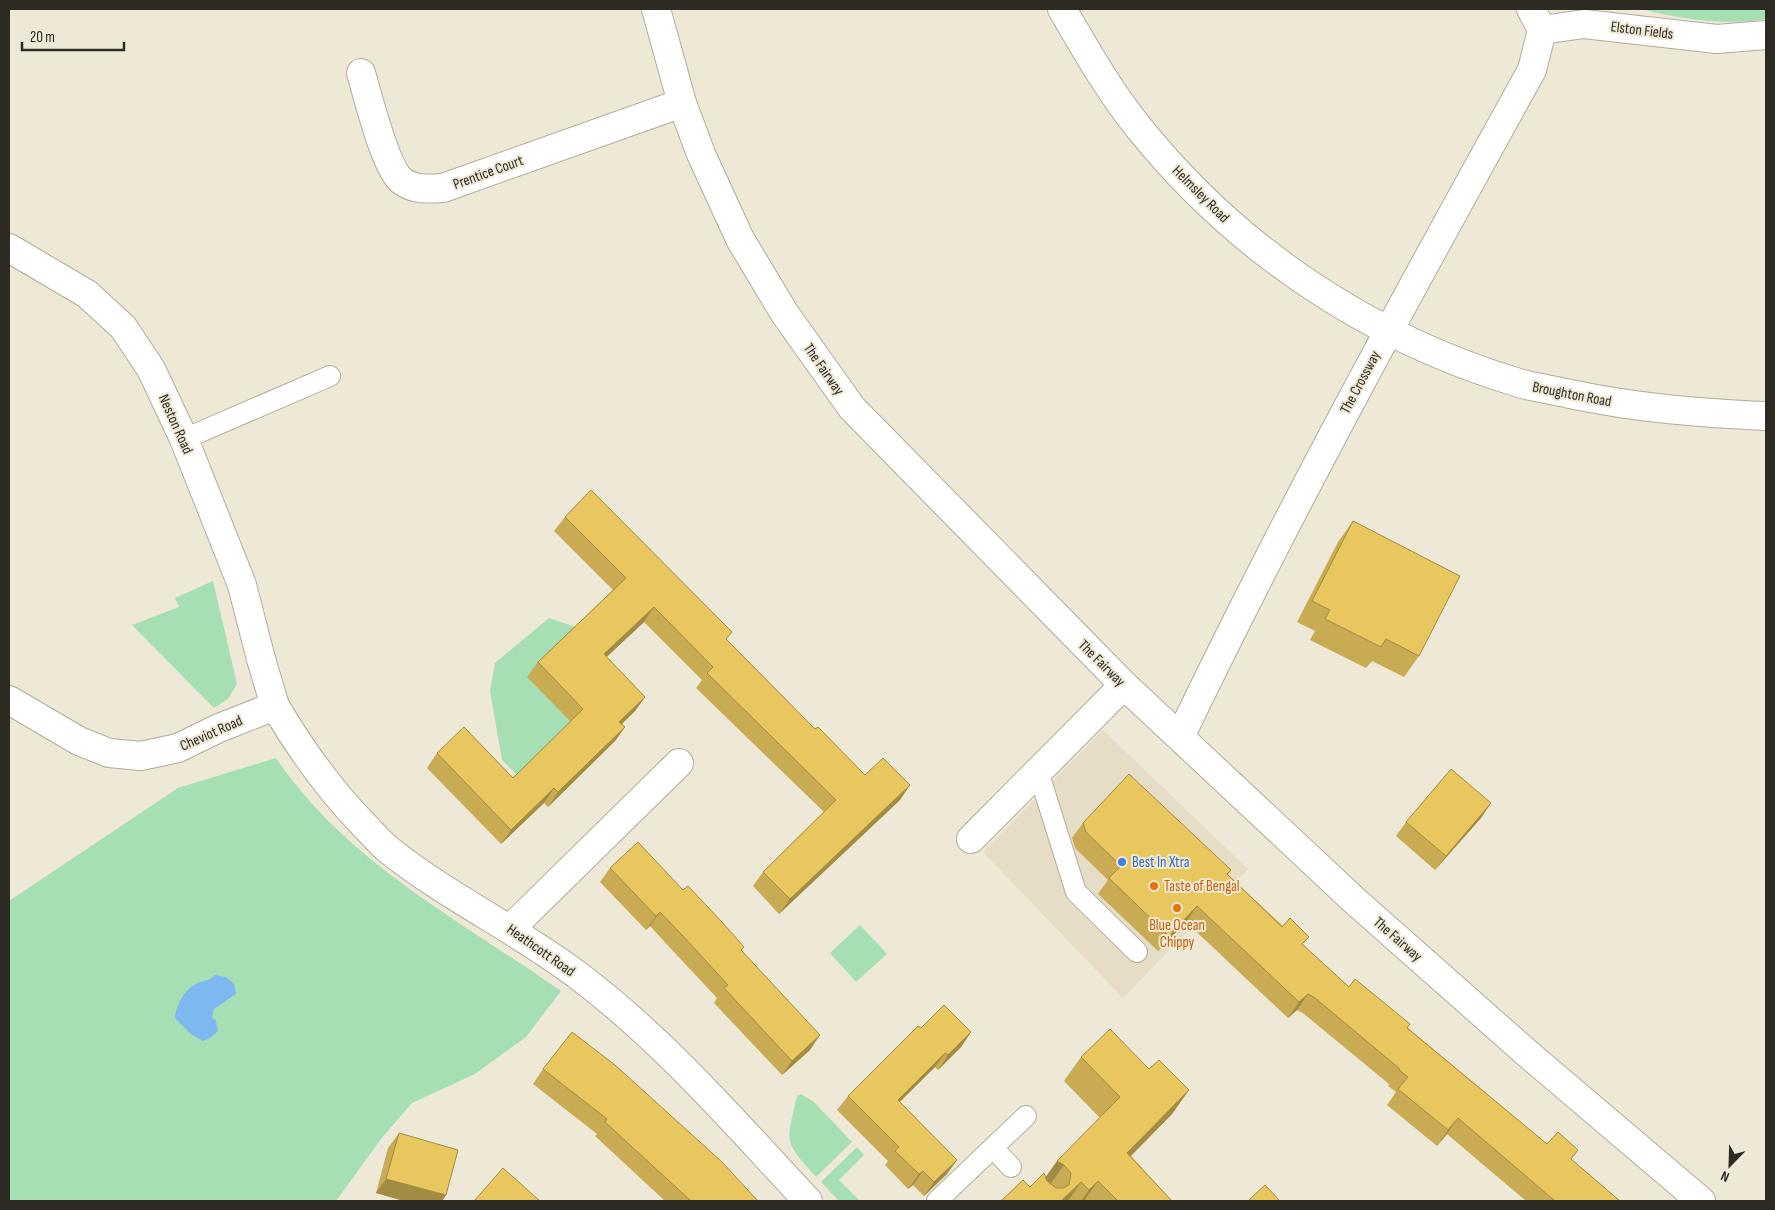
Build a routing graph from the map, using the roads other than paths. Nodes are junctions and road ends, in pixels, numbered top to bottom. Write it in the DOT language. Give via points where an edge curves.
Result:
graph roads {
  1 [pos="656,9"];
  2 [pos="1062,9"];
  3 [pos="1537,19"];
  4 [pos="1766,35"];
  5 [pos="361,74"];
  6 [pos="682,104"];
  7 [pos="9,248"];
  8 [pos="1387,332"];
  9 [pos="330,376"];
  10 [pos="1766,416"];
  11 [pos="184,438"];
  12 [pos="1124,685"];
  13 [pos="9,700"];
  14 [pos="275,706"];
  15 [pos="1180,737"];
  16 [pos="679,763"];
  17 [pos="1038,771"];
  18 [pos="971,839"];
  19 [pos="511,928"];
  20 [pos="1137,952"];
  21 [pos="1026,1116"];
  22 [pos="993,1148"];
  23 [pos="1011,1167"];
  24 [pos="808,1201"];
  25 [pos="937,1201"];
  26 [pos="1701,1201"];
  1 -- 6 [label="street, The Fairway"];
  2 -- 8 [label="street, Helmsley Road" via="1095,66 1139,128 1193,189 1288,271"];
  3 -- 4 [label="street, Elston Fields" via="1717,39"];
  3 -- 8 [label="street, The Crossway" via="1532,70"];
  5 -- 6 [label="street, Prentice Court" via="389,162 401,180 420,189 442,188"];
  6 -- 12 [label="street, The Fairway" via="740,239 785,314 852,408"];
  7 -- 11 [label="street, Neston Road" via="87,294 124,327 151,369"];
  8 -- 10 [label="street, Broughton Road" via="1452,361 1521,384 1608,402 1686,413"];
  8 -- 15 [label="street, The Crossway" via="1234,624"];
  9 -- 11 [label="lane"];
  11 -- 14 [label="street, Neston Road" via="242,584"];
  12 -- 15 [label="street, The Fairway"];
  12 -- 17 [label="street"];
  13 -- 14 [label="street, Cheviot Road" via="79,741 109,753 141,756 178,748"];
  14 -- 19 [label="street, Heathcott Road" via="334,794 389,850 453,896"];
  15 -- 26 [label="street, The Fairway" via="1362,907"];
  16 -- 19 [label="street"];
  17 -- 18 [label="street"];
  17 -- 20 [label="lane" via="1076,892"];
  19 -- 24 [label="street, Heathcott Road" via="576,974 642,1030 694,1078"];
  21 -- 22 [label="lane"];
  22 -- 23 [label="lane"];
  22 -- 25 [label="lane"];
}
